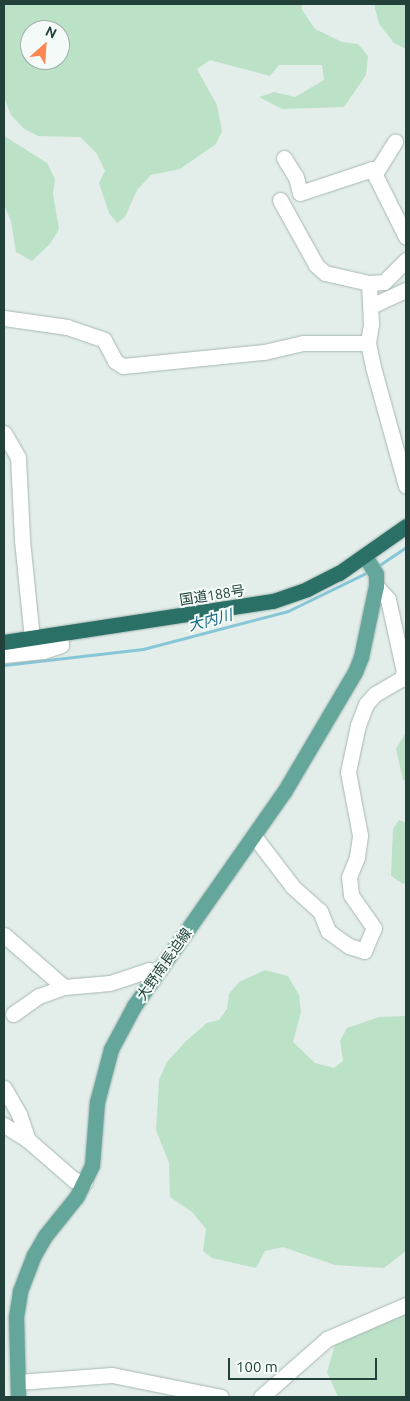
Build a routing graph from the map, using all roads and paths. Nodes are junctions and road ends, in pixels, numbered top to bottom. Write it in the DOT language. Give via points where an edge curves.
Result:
graph roads {
  1 [pos="395,142"];
  2 [pos="284,158"];
  3 [pos="376,172"];
  4 [pos="280,200"];
  5 [pos="406,238"];
  6 [pos="406,260"];
  7 [pos="369,283"];
  8 [pos="406,290"];
  9 [pos="371,306"];
  10 [pos="4,318"];
  11 [pos="368,343"];
  12 [pos="4,433"];
  13 [pos="406,486"];
  14 [pos="406,526"];
  15 [pos="371,570"];
  16 [pos="60,634"];
  17 [pos="32,638"];
  18 [pos="4,642"];
  19 [pos="4,655"];
  20 [pos="254,836"];
  21 [pos="4,935"];
  22 [pos="157,972"];
  23 [pos="64,987"];
  24 [pos="13,1014"];
  25 [pos="4,1088"];
  26 [pos="4,1125"];
  27 [pos="28,1140"];
  28 [pos="85,1182"];
  29 [pos="406,1305"];
  30 [pos="18,1392"];
  31 [pos="7,1397"];
  32 [pos="219,1397"];
  33 [pos="261,1397"];
  1 -- 3 [label="street"];
  2 -- 3 [label="street" via="296,177 300,193 372,169"];
  3 -- 5 [label="street"];
  4 -- 7 [label="street" via="316,265 338,278"];
  6 -- 7 [label="street" via="384,282"];
  7 -- 9 [label="street"];
  8 -- 9 [label="street"];
  9 -- 11 [label="street"];
  10 -- 11 [label="street" via="67,326 104,340 114,361 123,366 264,352 303,343"];
  11 -- 13 [label="street"];
  12 -- 17 [label="street" via="18,457"];
  14 -- 15 [label="highway, 国道188号"];
  15 -- 16 [label="highway, 国道188号" via="274,601"];
  15 -- 20 [label="main road, 大野南長迫線" via="361,657 355,672"];
  15 -- 20 [label="street" via="388,599 404,672 401,679 375,694 366,704 348,772 360,835 357,857 349,877 351,895 374,928 364,951 348,946 328,932 320,911 292,887"];
  16 -- 17 [label="highway, 国道188号"];
  16 -- 19 [label="street" via="60,645 43,652"];
  17 -- 18 [label="highway, 国道188号"];
  20 -- 22 [label="main road, 大野南長迫線"];
  21 -- 23 [label="street"];
  22 -- 23 [label="street" via="149,970 110,983"];
  22 -- 28 [label="main road, 大野南長迫線" via="122,1027 102,1077 92,1165"];
  23 -- 24 [label="street" via="40,996"];
  25 -- 27 [label="street" via="19,1114"];
  26 -- 27 [label="street"];
  27 -- 28 [label="street" via="74,1180"];
  28 -- 30 [label="main road, 大野南長迫線" via="45,1236 26,1271 16,1317"];
  29 -- 33 [label="street" via="327,1339"];
  30 -- 31 [label="street"];
  30 -- 32 [label="street" via="112,1375"];
}
